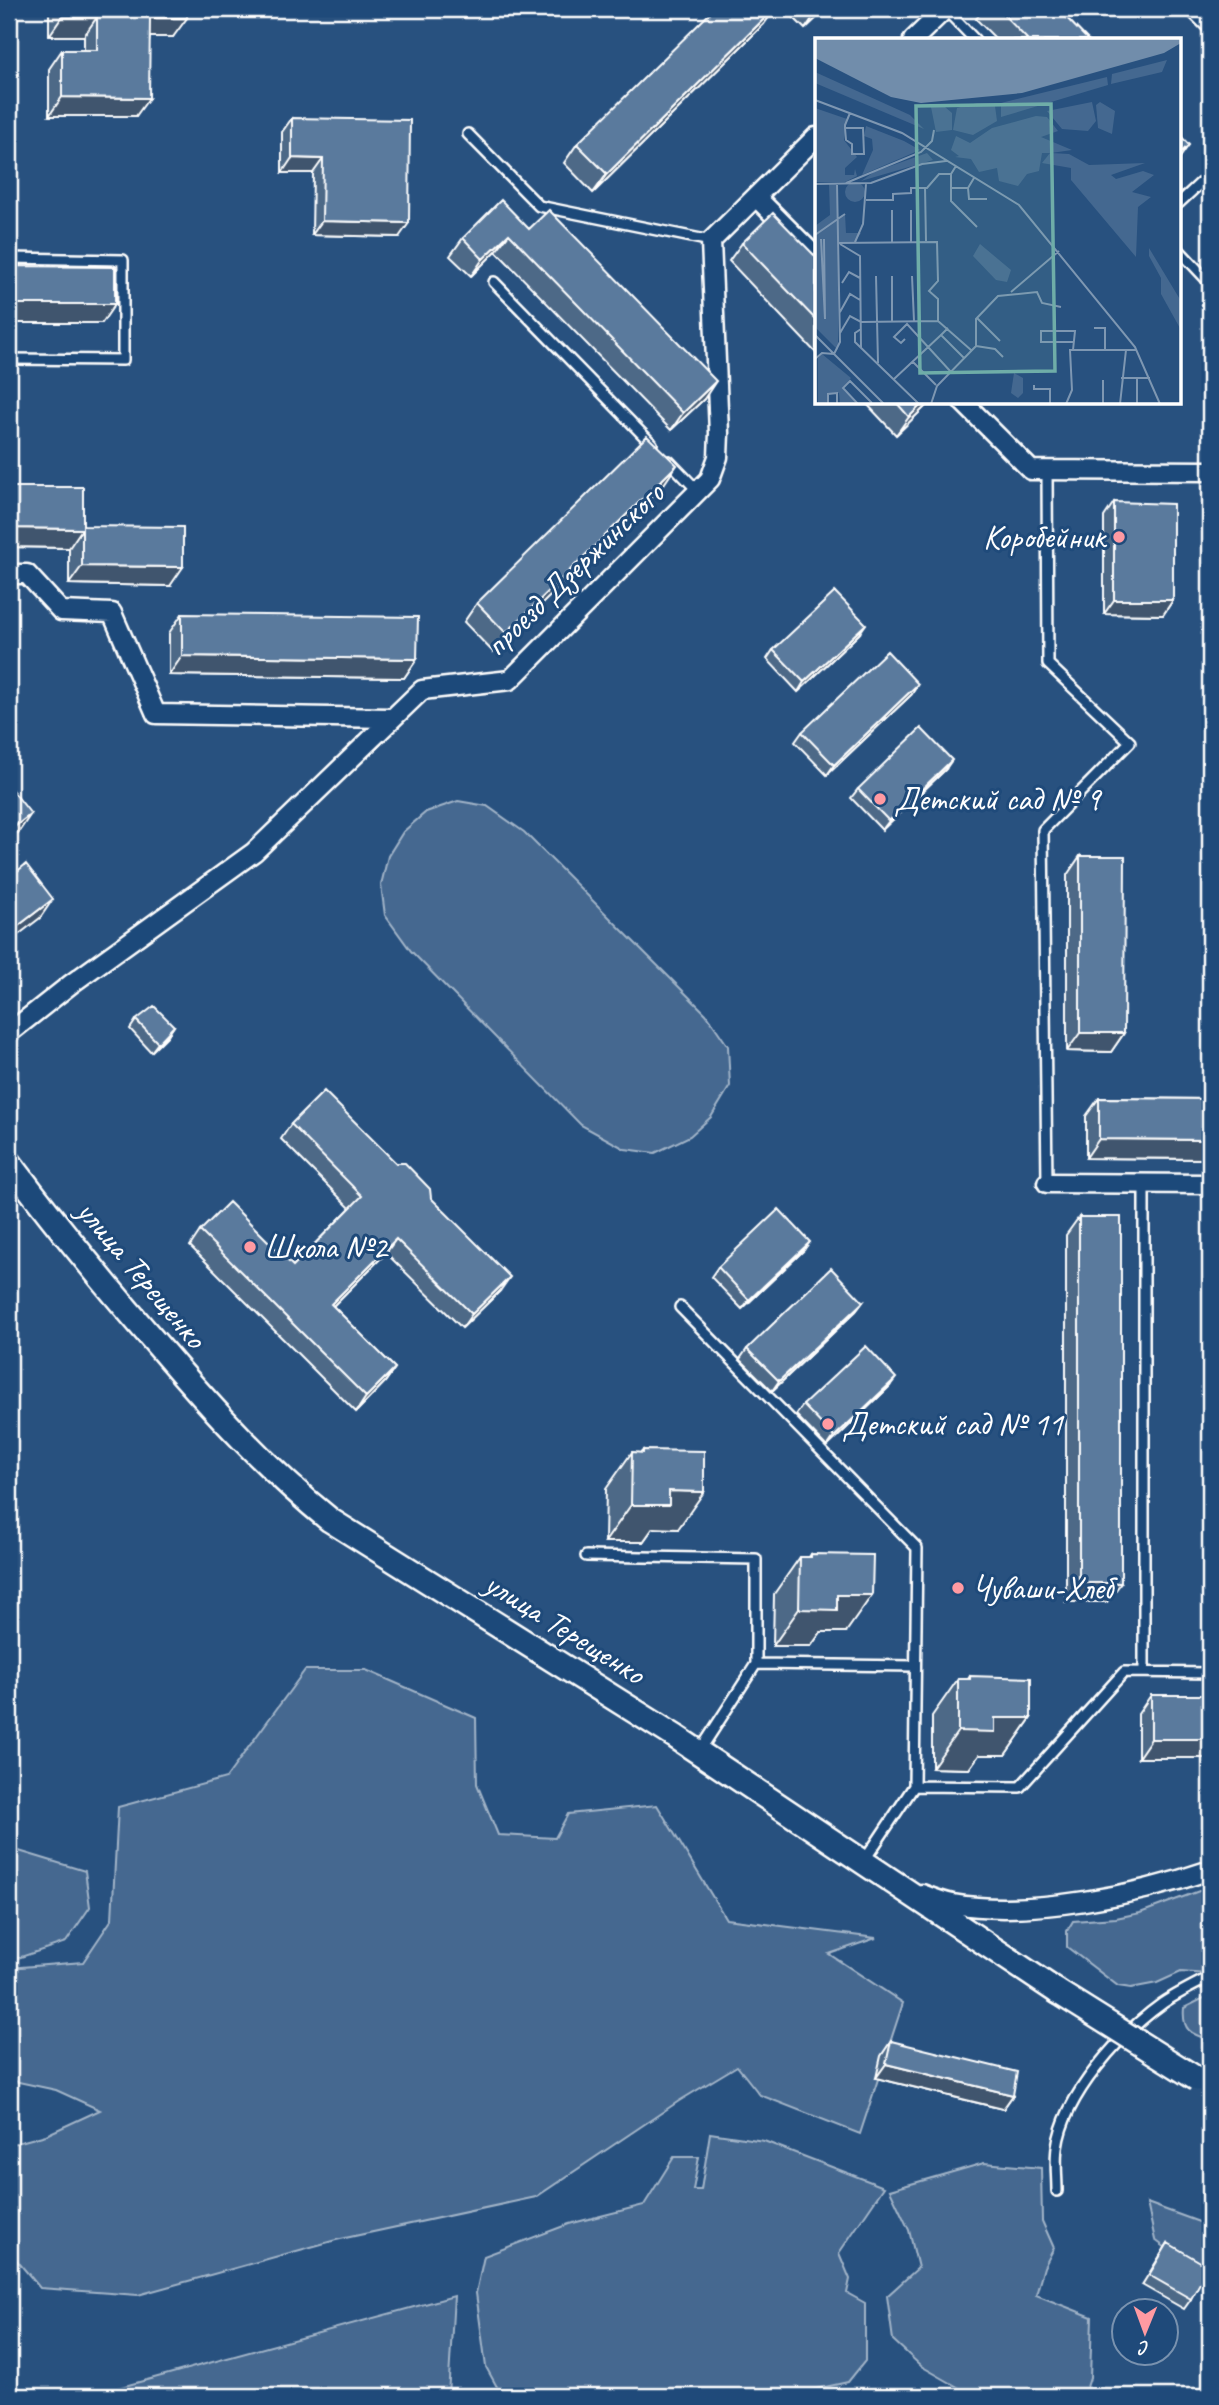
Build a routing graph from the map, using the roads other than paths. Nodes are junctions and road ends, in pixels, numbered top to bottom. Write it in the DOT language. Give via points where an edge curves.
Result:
graph roads {
  1 [pos="945,9"];
  2 [pos="1189,9"];
  3 [pos="1210,30"];
  4 [pos="915,38"];
  5 [pos="973,38"];
  6 [pos="468,134"];
  7 [pos="815,138"];
  8 [pos="1210,174"];
  9 [pos="756,197"];
  10 [pos="1180,202"];
  11 [pos="712,241"];
  12 [pos="1180,251"];
  13 [pos="815,255"];
  14 [pos="9,258"];
  15 [pos="494,282"];
  16 [pos="1210,283"];
  17 [pos="9,359"];
  18 [pos="965,404"];
  19 [pos="1047,470"];
  20 [pos="1210,471"];
  21 [pos="698,491"];
  22 [pos="9,575"];
  23 [pos="390,719"];
  24 [pos="9,1033"];
  25 [pos="9,1162"];
  26 [pos="1047,1183"];
  27 [pos="1144,1184"];
  28 [pos="1210,1184"];
  29 [pos="680,1307"];
  30 [pos="586,1556"];
  31 [pos="756,1664"];
  32 [pos="915,1666"];
  33 [pos="1144,1672"];
  34 [pos="1210,1672"];
  35 [pos="699,1752"];
  36 [pos="914,1786"];
  37 [pos="863,1863"];
  38 [pos="1210,1871"];
  39 [pos="903,1888"];
  40 [pos="1210,1977"];
  41 [pos="1204,2083"];
  42 [pos="1057,2191"];
  1 -- 4 [label="street"];
  1 -- 5 [label="lane"];
  2 -- 3 [label="lane"];
  6 -- 11 [label="lane" via="539,206"];
  7 -- 9 [label="street"];
  8 -- 10 [label="lane"];
  9 -- 11 [label="street"];
  9 -- 13 [label="street"];
  11 -- 21 [label="street, проезд Дзержинского" via="719,445 710,479"];
  12 -- 16 [label="lane"];
  14 -- 17 [label="lane" via="124,260 123,360"];
  15 -- 21 [label="lane"];
  18 -- 19 [label="street" via="1031,470"];
  19 -- 20 [label="street"];
  19 -- 26 [label="lane" via="1048,664 1130,742 1043,830"];
  21 -- 23 [label="street, проезд Дзержинского" via="510,680 422,690"];
  22 -- 23 [label="street" via="27,575 61,611 112,613 156,714"];
  23 -- 24 [label="street, проезд Дзержинского" via="254,852"];
  25 -- 35 [label="street, улица Терещенко" via="200,1394 304,1499 352,1535"];
  26 -- 27 [label="street"];
  27 -- 28 [label="street"];
  27 -- 33 [label="lane"];
  29 -- 32 [label="lane" via="917,1548"];
  30 -- 31 [label="lane" via="756,1559"];
  31 -- 32 [label="lane"];
  31 -- 35 [label="lane"];
  32 -- 36 [label="lane"];
  33 -- 34 [label="lane"];
  33 -- 36 [label="lane" via="1124,1672 1020,1787"];
  35 -- 37 [label="street, улица Терещенко"];
  36 -- 37 [label="lane"];
  37 -- 39 [label="street, улица Терещенко"];
  38 -- 39 [label="street, улица Терещенко" via="1103,1898 1006,1907 950,1904"];
  39 -- 41 [label="street, bridge"];
  40 -- 42 [label="lane" via="1145,2018 1080,2090 1057,2147"];
}
